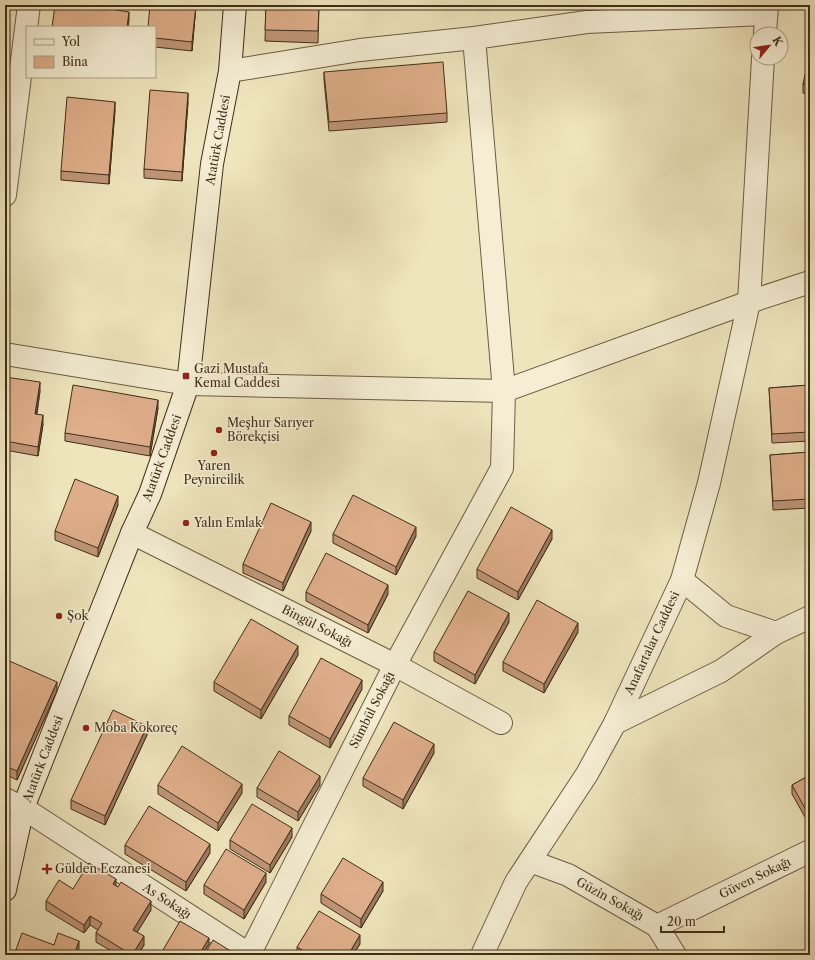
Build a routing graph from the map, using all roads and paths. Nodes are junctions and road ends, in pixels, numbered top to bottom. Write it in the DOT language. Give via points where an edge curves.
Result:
graph roads {
  1 [pos="29,5"];
  2 [pos="235,5"];
  3 [pos="586,13"];
  4 [pos="766,18"];
  5 [pos="26,26"];
  6 [pos="26,29"];
  7 [pos="474,38"];
  8 [pos="763,66"];
  9 [pos="230,71"];
  10 [pos="5,195"];
  11 [pos="810,282"];
  12 [pos="749,302"];
  13 [pos="5,354"];
  14 [pos="188,384"];
  15 [pos="504,391"];
  16 [pos="132,533"];
  17 [pos="682,580"];
  18 [pos="810,618"];
  19 [pos="776,633"];
  20 [pos="395,665"];
  21 [pos="501,723"];
  22 [pos="615,723"];
  23 [pos="14,804"];
  24 [pos="810,851"];
  25 [pos="530,861"];
  26 [pos="5,890"];
  27 [pos="657,926"];
  28 [pos="249,955"];
  29 [pos="482,955"];
  30 [pos="675,955"];
  1 -- 5 [label="street"];
  2 -- 9 [label="street, Atatürk Caddesi"];
  3 -- 4 [label="street"];
  3 -- 7 [label="street"];
  6 -- 10 [label="street"];
  7 -- 9 [label="street" via="360,50"];
  7 -- 15 [label="street"];
  8 -- 12 [label="street, Anafartalar Caddesi"];
  9 -- 14 [label="street, Atatürk Caddesi" via="212,164"];
  11 -- 12 [label="street"];
  12 -- 15 [label="street"];
  12 -- 17 [label="street, Anafartalar Caddesi" via="709,483"];
  13 -- 14 [label="street"];
  14 -- 15 [label="street"];
  14 -- 16 [label="street, Atatürk Caddesi" via="150,494"];
  15 -- 20 [label="street, Sümbül Sokağı" via="502,468"];
  16 -- 20 [label="street, Bingül Sokağı"];
  16 -- 23 [label="street, Atatürk Caddesi"];
  17 -- 19 [label="street" via="726,616"];
  17 -- 22 [label="street, Anafartalar Caddesi"];
  18 -- 19 [label="street"];
  19 -- 22 [label="street" via="721,671"];
  20 -- 21 [label="street, Bingül Sokağı"];
  20 -- 28 [label="street, Sümbül Sokağı"];
  22 -- 25 [label="street, Anafartalar Caddesi" via="587,774"];
  23 -- 26 [label="street, Atatürk Caddesi"];
  23 -- 28 [label="street, As Sokağı"];
  24 -- 27 [label="street, Güven Sokağı"];
  25 -- 27 [label="street, Güzin Sokağı" via="568,875"];
  25 -- 29 [label="street, Anafartalar Caddesi" via="516,882"];
  27 -- 30 [label="street, Güzin Sokağı"];
}
